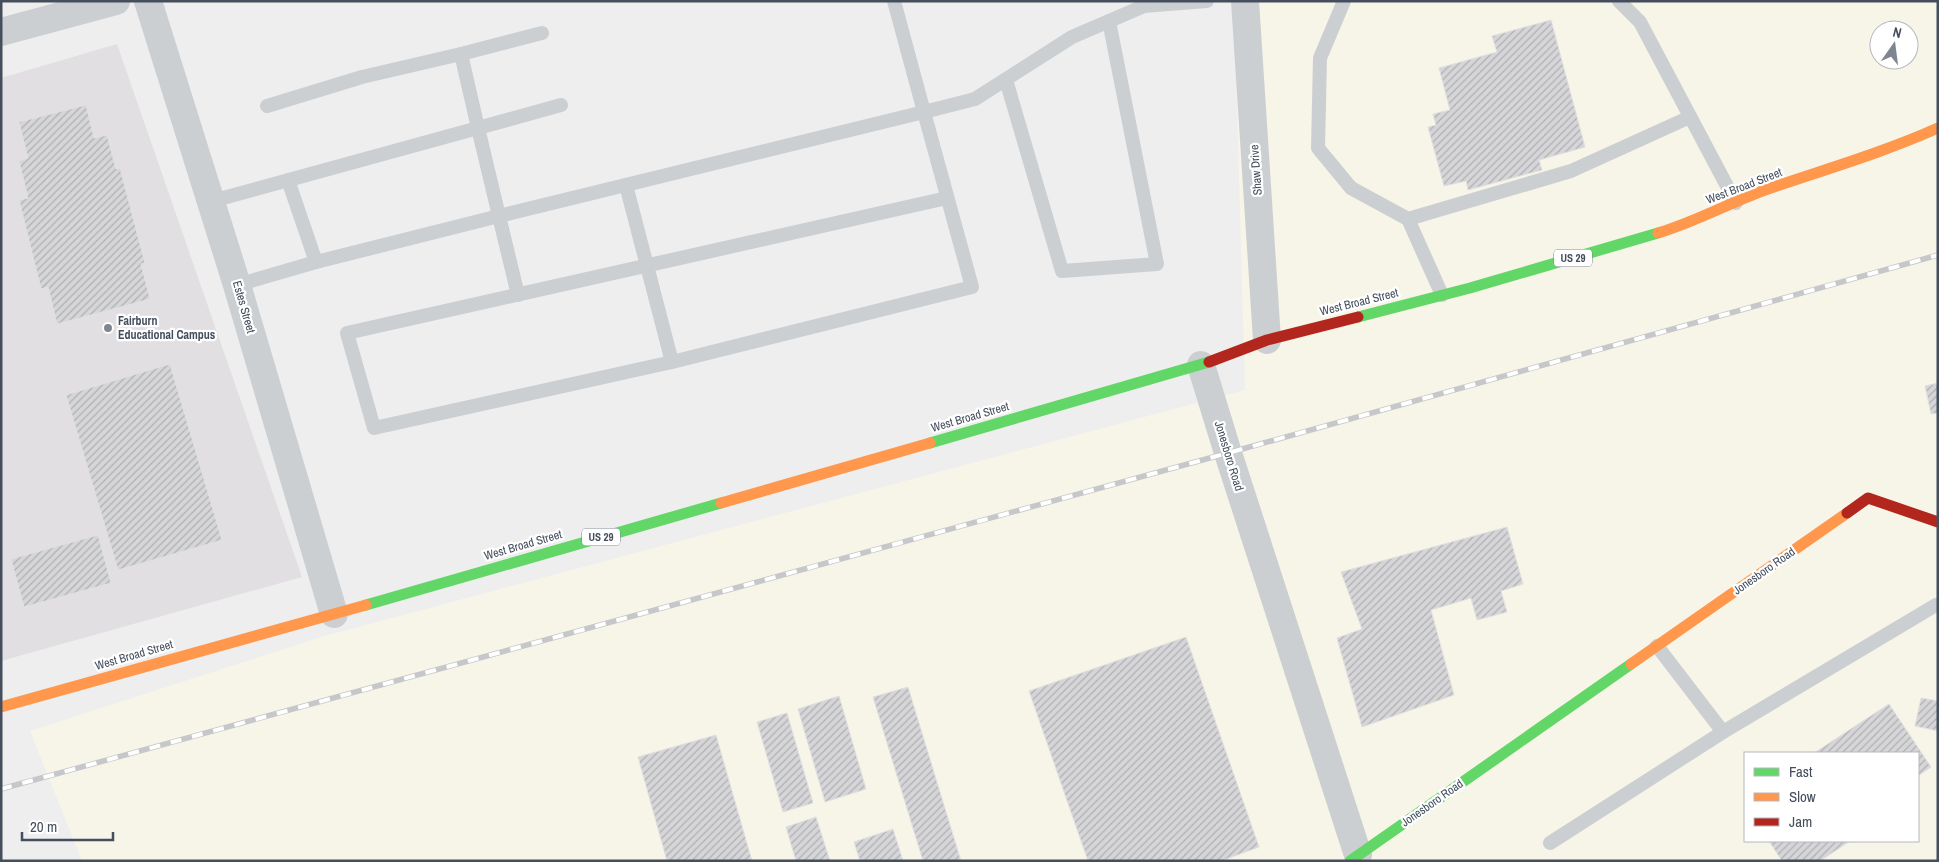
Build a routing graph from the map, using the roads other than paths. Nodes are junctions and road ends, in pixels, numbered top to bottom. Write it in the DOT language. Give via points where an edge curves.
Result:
graph roads {
  1 [pos="116,1"];
  2 [pos="148,1"];
  3 [pos="894,1"];
  4 [pos="1207,1"];
  5 [pos="1245,1"];
  6 [pos="1344,1"];
  7 [pos="1619,1"];
  8 [pos="1109,21"];
  9 [pos="1,32"];
  10 [pos="542,34"];
  11 [pos="461,54"];
  12 [pos="1006,80"];
  13 [pos="561,105"];
  14 [pos="267,106"];
  15 [pos="924,112"];
  16 [pos="1690,116"];
  17 [pos="478,128"];
  18 [pos="1938,128"];
  19 [pos="288,180"];
  20 [pos="626,185"];
  21 [pos="947,198"];
  22 [pos="212,201"];
  23 [pos="1736,203"];
  24 [pos="499,216"];
  25 [pos="1408,219"];
  26 [pos="316,262"];
  27 [pos="647,264"];
  28 [pos="237,284"];
  29 [pos="518,295"];
  30 [pos="1442,296"];
  31 [pos="1267,340"];
  32 [pos="672,362"];
  33 [pos="1201,364"];
  34 [pos="1938,522"];
  35 [pos="1936,605"];
  36 [pos="334,614"];
  37 [pos="1657,646"];
  38 [pos="1,707"];
  39 [pos="1723,732"];
  40 [pos="1550,843"];
  41 [pos="1359,859"];
  1 -- 9 [label="street"];
  2 -- 22 [label="street, Estes Street"];
  3 -- 15 [label="lane"];
  4 -- 8 [label="lane" via="1144,6"];
  5 -- 31 [label="street, Shaw Drive"];
  6 -- 25 [label="lane" via="1320,58 1318,148 1351,188"];
  7 -- 16 [label="lane" via="1640,22"];
  8 -- 12 [label="lane" via="1072,37"];
  8 -- 12 [label="lane" via="1157,264 1062,271"];
  10 -- 11 [label="lane"];
  11 -- 14 [label="lane"];
  11 -- 17 [label="lane"];
  12 -- 15 [label="lane" via="975,99"];
  13 -- 17 [label="lane"];
  15 -- 20 [label="lane"];
  15 -- 21 [label="lane"];
  16 -- 23 [label="lane"];
  16 -- 25 [label="lane" via="1571,171"];
  17 -- 19 [label="lane"];
  17 -- 24 [label="lane"];
  18 -- 23 [label="main road, West Broad Street / US 29" via="1898,146"];
  19 -- 22 [label="lane"];
  19 -- 26 [label="lane"];
  20 -- 24 [label="lane"];
  20 -- 27 [label="lane"];
  21 -- 27 [label="lane"];
  21 -- 32 [label="lane" via="972,287"];
  22 -- 28 [label="street, Estes Street"];
  23 -- 30 [label="main road, West Broad Street / US 29" via="1679,227"];
  24 -- 26 [label="lane"];
  24 -- 29 [label="lane"];
  25 -- 30 [label="lane"];
  26 -- 28 [label="lane"];
  27 -- 29 [label="lane"];
  27 -- 32 [label="lane"];
  28 -- 36 [label="street, Estes Street"];
  29 -- 32 [label="lane" via="348,333 374,428"];
  30 -- 31 [label="main road, West Broad Street / US 29"];
  31 -- 33 [label="main road, West Broad Street / US 29"];
  33 -- 36 [label="main road, West Broad Street / US 29"];
  33 -- 41 [label="street, Jonesboro Road"];
  34 -- 37 [label="main road, Jonesboro Road" via="1868,498"];
  35 -- 39 [label="lane"];
  36 -- 38 [label="main road, West Broad Street / US 29"];
  37 -- 39 [label="lane"];
  37 -- 41 [label="main road, Jonesboro Road"];
  39 -- 40 [label="lane"];
}
